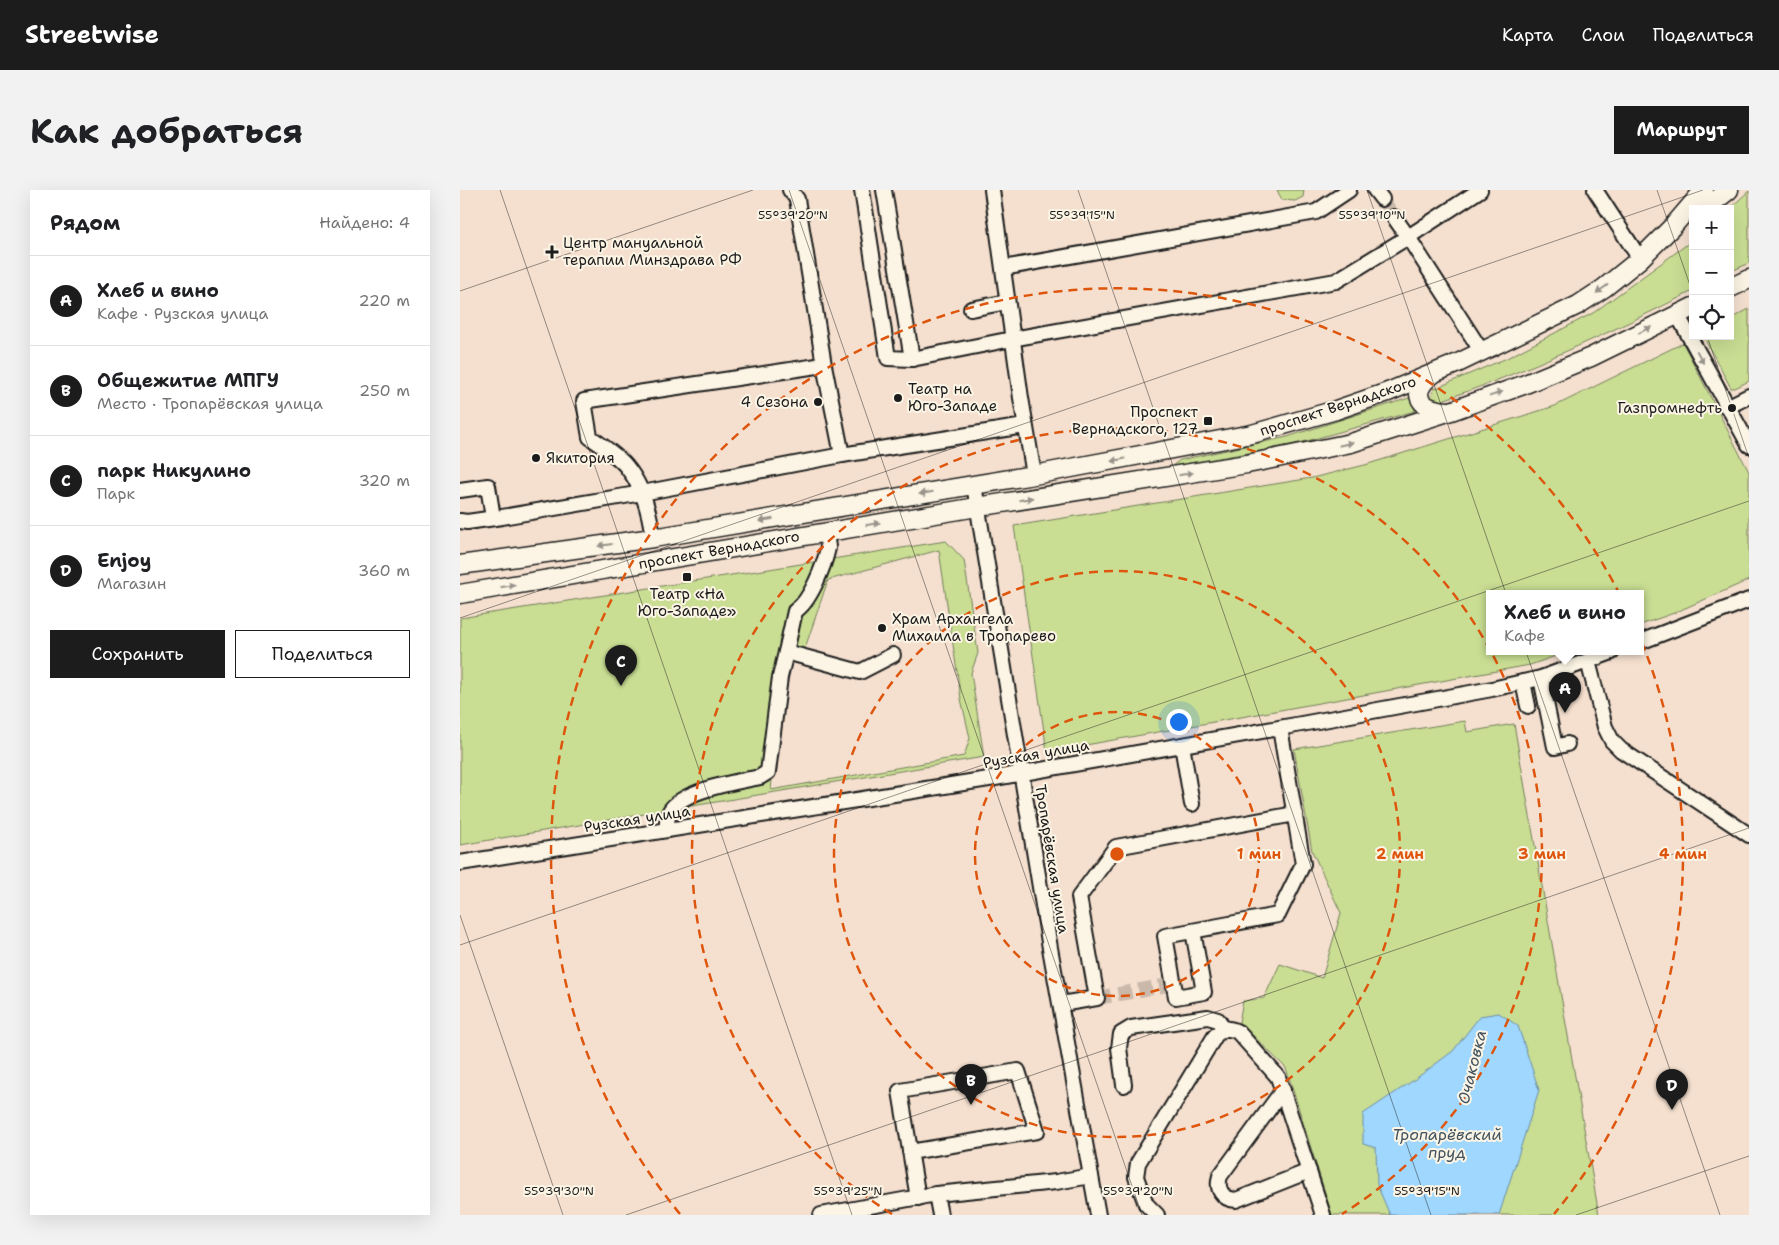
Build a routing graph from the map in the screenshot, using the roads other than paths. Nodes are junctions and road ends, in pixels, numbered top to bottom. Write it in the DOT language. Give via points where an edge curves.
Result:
graph roads {
  1 [pos="790,190"];
  2 [pos="862,190"];
  3 [pos="884,190"];
  4 [pos="992,190"];
  5 [pos="1349,190"];
  6 [pos="1480,190"];
  7 [pos="1595,190"];
  8 [pos="1704,190"];
  9 [pos="1729,190"];
  10 [pos="1710,205"];
  11 [pos="1394,217"];
  12 [pos="1689,221"];
  13 [pos="1408,237"];
  14 [pos="1640,259"];
  15 [pos="1002,268"];
  16 [pos="1749,279"];
  17 [pos="1734,286"];
  18 [pos="1007,302"];
  19 [pos="970,309"];
  20 [pos="1685,311"];
  21 [pos="1012,339"];
  22 [pos="1482,352"];
  23 [pos="912,359"];
  24 [pos="824,365"];
  25 [pos="1435,372"];
  26 [pos="1749,396"];
  27 [pos="1727,407"];
  28 [pos="1451,411"];
  29 [pos="1025,426"];
  30 [pos="1749,445"];
  31 [pos="842,455"];
  32 [pos="1034,475"];
  33 [pos="974,485"];
  34 [pos="460,490"];
  35 [pos="642,493"];
  36 [pos="977,507"];
  37 [pos="493,518"];
  38 [pos="460,521"];
  39 [pos="825,532"];
  40 [pos="653,538"];
  41 [pos="460,565"];
  42 [pos="460,594"];
  43 [pos="1749,600"];
  44 [pos="1644,640"];
  45 [pos="786,652"];
  46 [pos="893,655"];
  47 [pos="1604,655"];
  48 [pos="1588,661"];
  49 [pos="1541,678"];
  50 [pos="1523,682"];
  51 [pos="1528,706"];
  52 [pos="1280,728"];
  53 [pos="1567,744"];
  54 [pos="1182,745"];
  55 [pos="1021,773"];
  56 [pos="1192,804"];
  57 [pos="1295,814"];
  58 [pos="666,830"];
  59 [pos="1749,835"];
  60 [pos="460,864"];
  61 [pos="1193,931"];
  62 [pos="1061,1004"];
  63 [pos="1224,1029"];
  64 [pos="1124,1085"];
  65 [pos="1283,1090"];
  66 [pos="910,1152"];
  67 [pos="1309,1172"];
  68 [pos="1091,1176"];
  69 [pos="936,1194"];
  70 [pos="918,1198"];
  71 [pos="843,1213"];
  72 [pos="821,1215"];
  73 [pos="940,1215"];
  74 [pos="1098,1215"];
  75 [pos="1157,1215"];
  76 [pos="1323,1215"];
  1 -- 24 [label="street" via="797,199"];
  2 -- 23 [label="street" via="888,358"];
  3 -- 23 [label="street"];
  4 -- 15 [label="street"];
  5 -- 15 [label="street" via="1316,212"];
  6 -- 13 [label="street"];
  7 -- 14 [label="street"];
  8 -- 14 [label="main road, проспект Вернадского"];
  9 -- 10 [label="main road"];
  11 -- 13 [label="street"];
  12 -- 14 [label="main road"];
  13 -- 21 [label="street" via="1336,281"];
  13 -- 22 [label="street"];
  14 -- 22 [label="main road, проспект Вернадского, one-way" via="1578,305"];
  15 -- 18 [label="street"];
  16 -- 17 [label="main road"];
  18 -- 19 [label="street"];
  18 -- 21 [label="street"];
  20 -- 27 [label="street, one-way"];
  28 -- 20 [label="main road, проспект Вернадского, one-way" via="1591,357"];
  21 -- 23 [label="street"];
  21 -- 29 [label="street"];
  22 -- 25 [label="main road, проспект Вернадского"];
  24 -- 31 [label="street"];
  24 -- 35 [label="street" via="584,401 590,436 626,466"];
  25 -- 28 [label="main road" via="1420,387 1422,402 1437,411"];
  25 -- 32 [label="main road, проспект Вернадского, one-way" via="1388,392 1252,434"];
  26 -- 27 [label="street"];
  27 -- 30 [label="street"];
  36 -- 28 [label="main road, проспект Вернадского, one-way" via="1298,454 1351,443"];
  29 -- 31 [label="street"];
  29 -- 32 [label="street"];
  31 -- 35 [label="street"];
  32 -- 33 [label="main road, проспект Вернадского"];
  33 -- 36 [label="street"];
  33 -- 40 [label="main road, проспект Вернадского, one-way"];
  34 -- 37 [label="street" via="488,486"];
  35 -- 37 [label="street"];
  35 -- 40 [label="street" via="650,515"];
  39 -- 36 [label="main road, проспект Вернадского, one-way"];
  36 -- 55 [label="street, Тропарёвская улица"];
  37 -- 38 [label="street"];
  42 -- 39 [label="main road, проспект Вернадского, one-way"];
  39 -- 45 [label="street" via="828,546 814,587 803,606 795,611"];
  40 -- 41 [label="main road, проспект Вернадского, one-way"];
  43 -- 44 [label="street"];
  45 -- 46 [label="street" via="860,672"];
  45 -- 58 [label="street" via="768,772 760,777 707,789 676,802 669,813"];
  47 -- 48 [label="street, Рузская улица"];
  48 -- 49 [label="street, Рузская улица"];
  48 -- 59 [label="street" via="1605,727 1612,741"];
  49 -- 50 [label="street, Рузская улица"];
  49 -- 53 [label="street" via="1555,746"];
  50 -- 51 [label="street"];
  50 -- 52 [label="street, Рузская улица"];
  52 -- 54 [label="street, Рузская улица"];
  52 -- 57 [label="street"];
  54 -- 55 [label="street, Рузская улица"];
  54 -- 56 [label="street"];
  55 -- 58 [label="street, Рузская улица"];
  55 -- 62 [label="street, Тропарёвская улица"];
  57 -- 61 [label="street" via="1304,864 1278,915"];
  57 -- 62 [label="street" via="1116,847 1079,897 1097,998"];
  58 -- 60 [label="street, Рузская улица"];
  61 -- 61 [label="street" via="1204,992 1176,997 1165,936"];
  62 -- 68 [label="street, Тропарёвская улица"];
  63 -- 64 [label="street" via="1218,1020 1208,1017 1130,1028 1121,1034 1119,1048"];
  63 -- 65 [label="street" via="1238,1032 1278,1077"];
  63 -- 75 [label="street" via="1215,1036 1138,1163 1136,1177 1146,1204"];
  65 -- 67 [label="street"];
  65 -- 67 [label="street" via="1220,1176 1218,1186 1226,1198 1236,1200"];
  66 -- 66 [label="street" via="900,1091 1018,1071 1037,1131"];
  66 -- 70 [label="street"];
  67 -- 76 [label="street"];
  68 -- 69 [label="street"];
  68 -- 74 [label="street, Тропарёвская улица"];
  69 -- 70 [label="street"];
  69 -- 73 [label="street"];
  70 -- 71 [label="street"];
  71 -- 72 [label="street"];
}
